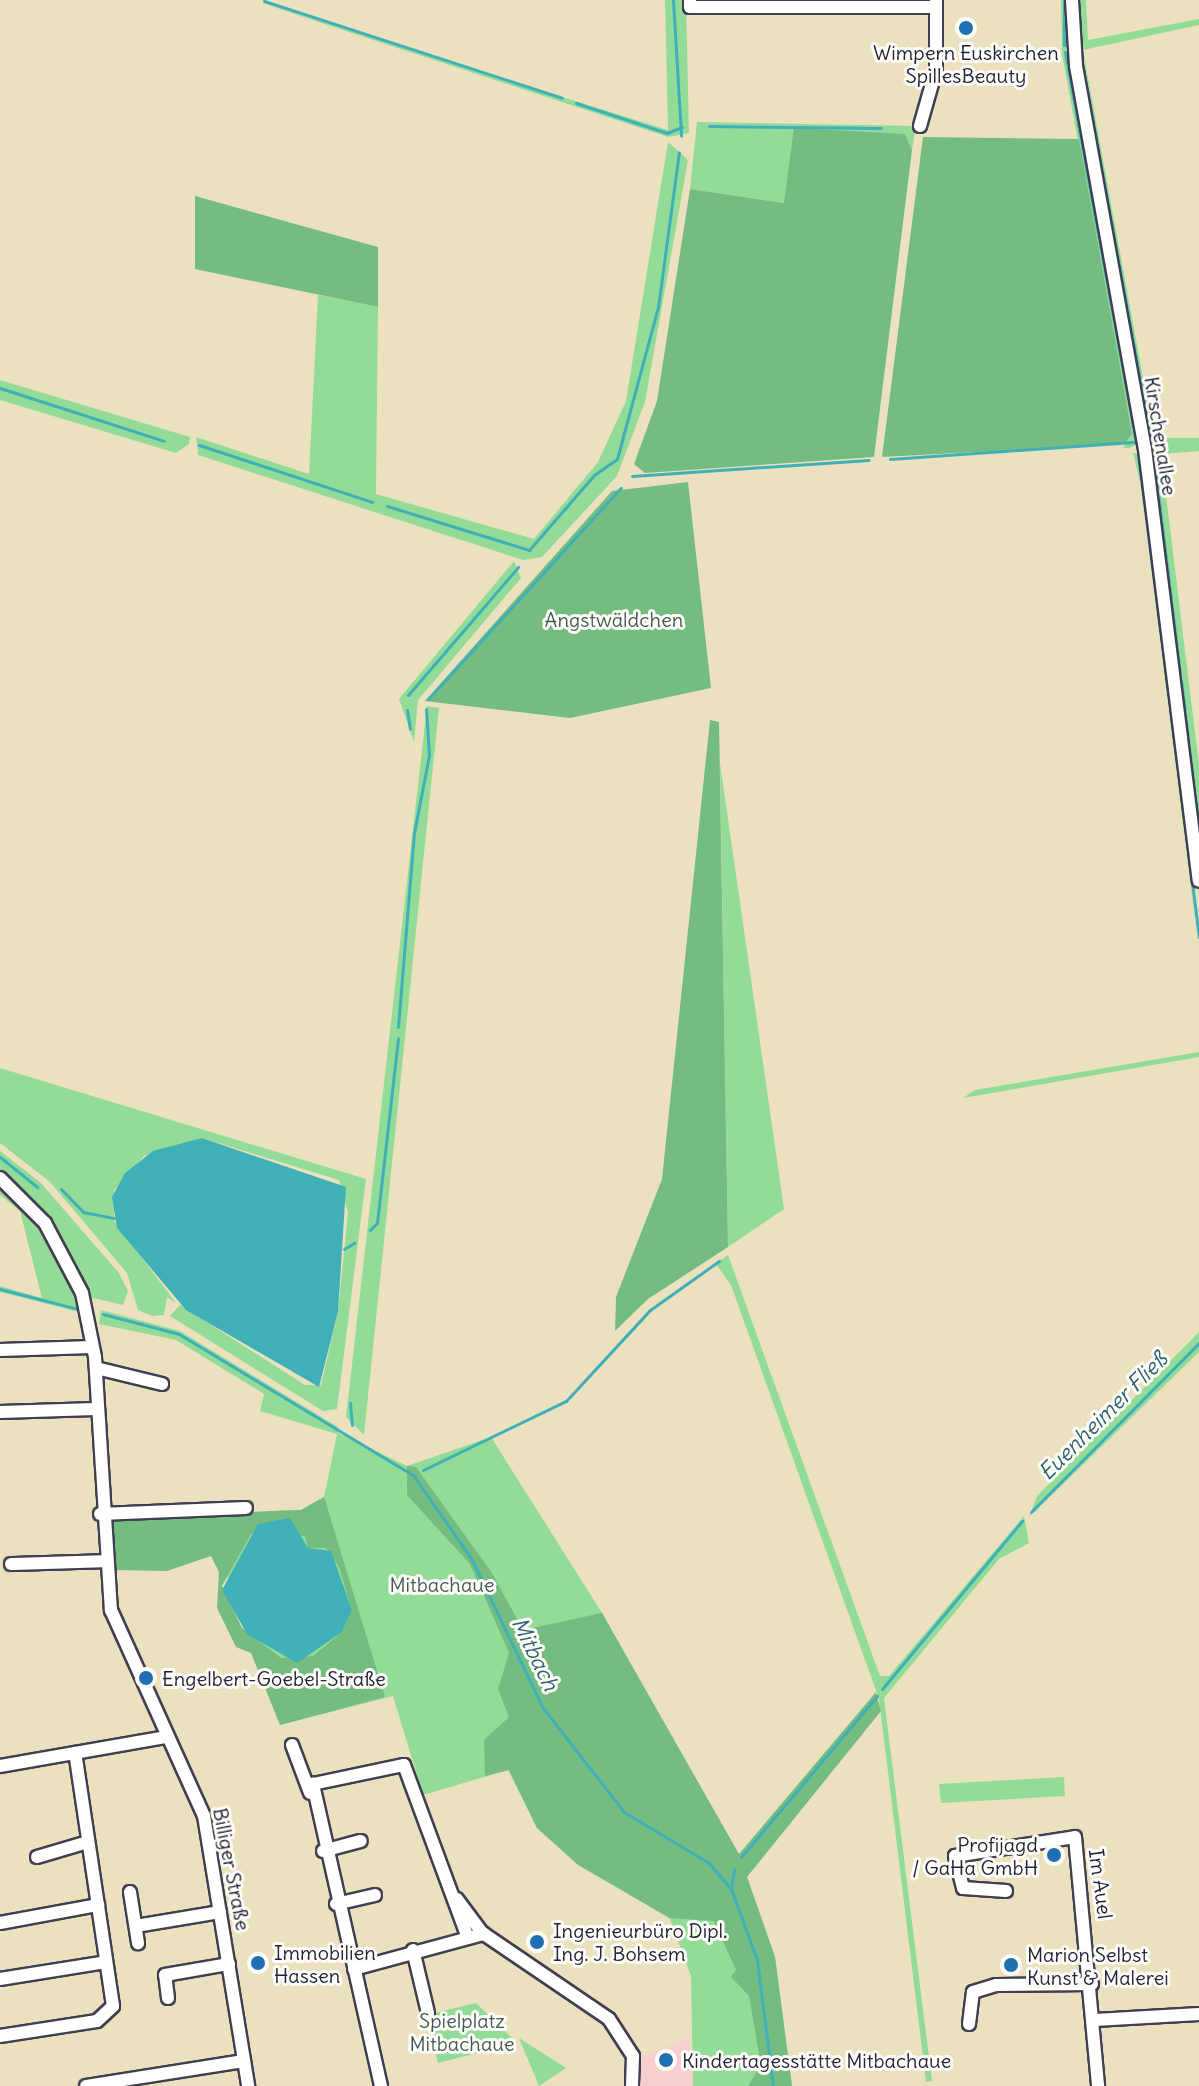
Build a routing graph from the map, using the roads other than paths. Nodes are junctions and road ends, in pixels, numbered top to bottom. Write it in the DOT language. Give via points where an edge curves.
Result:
graph roads {
  1 [pos="1072,0"];
  2 [pos="690,4"];
  3 [pos="936,4"];
  4 [pos="920,126"];
  5 [pos="1199,881"];
  6 [pos="0,1178"];
  7 [pos="92,1347"];
  8 [pos="0,1350"];
  9 [pos="96,1368"];
  10 [pos="162,1384"];
  11 [pos="95,1409"];
  12 [pos="0,1412"];
  13 [pos="246,1508"];
  14 [pos="100,1514"];
  15 [pos="104,1561"];
  16 [pos="11,1564"];
  17 [pos="166,1737"];
  18 [pos="292,1745"];
  19 [pos="75,1753"];
  20 [pos="0,1766"];
  21 [pos="310,1793"];
  22 [pos="361,1841"];
  23 [pos="88,1842"];
  24 [pos="323,1851"];
  25 [pos="37,1857"];
  26 [pos="1006,1891"];
  27 [pos="130,1892"];
  28 [pos="375,1895"];
  29 [pos="455,1896"];
  30 [pos="336,1904"];
  31 [pos="98,1905"];
  32 [pos="220,1912"];
  33 [pos="0,1923"];
  34 [pos="136,1926"];
  35 [pos="483,1934"];
  36 [pos="467,1935"];
  37 [pos="138,1943"];
  38 [pos="413,1950"];
  39 [pos="106,1962"];
  40 [pos="229,1964"];
  41 [pos="354,1969"];
  42 [pos="0,1979"];
  43 [pos="1092,1984"];
  44 [pos="168,1998"];
  45 [pos="428,2013"];
  46 [pos="1199,2014"];
  47 [pos="1095,2020"];
  48 [pos="969,2024"];
  49 [pos="0,2036"];
  50 [pos="244,2061"];
  51 [pos="113,2084"];
  52 [pos="86,2086"];
  53 [pos="248,2086"];
  54 [pos="381,2086"];
  55 [pos="632,2086"];
  56 [pos="1098,2086"];
  1 -- 5 [label="street, Kirschenallee" via="1076,66 1145,449"];
  2 -- 3 [label="street"];
  3 -- 4 [label="street" via="936,70"];
  6 -- 7 [label="street, Billiger Straße" via="63,1250 82,1293"];
  7 -- 8 [label="street"];
  7 -- 9 [label="street, Billiger Straße"];
  9 -- 10 [label="street"];
  9 -- 11 [label="street, Billiger Straße"];
  11 -- 12 [label="street"];
  11 -- 14 [label="street, Billiger Straße"];
  13 -- 14 [label="street"];
  14 -- 15 [label="street, Billiger Straße"];
  15 -- 16 [label="street"];
  15 -- 17 [label="street, Billiger Straße" via="119,1636"];
  17 -- 19 [label="street"];
  17 -- 32 [label="street, Billiger Straße" via="201,1806"];
  18 -- 21 [label="street"];
  19 -- 20 [label="street"];
  19 -- 23 [label="street"];
  21 -- 24 [label="street"];
  21 -- 29 [label="street" via="318,1781 404,1765"];
  22 -- 24 [label="street"];
  23 -- 25 [label="street"];
  23 -- 31 [label="street"];
  24 -- 30 [label="street"];
  26 -- 43 [label="street, Im Auel" via="963,1888 955,1856 1075,1837"];
  27 -- 34 [label="street"];
  28 -- 30 [label="street"];
  29 -- 35 [label="street"];
  29 -- 36 [label="street"];
  30 -- 41 [label="street"];
  31 -- 33 [label="street"];
  31 -- 39 [label="street"];
  32 -- 34 [label="street"];
  32 -- 40 [label="street, Billiger Straße"];
  34 -- 37 [label="street"];
  35 -- 36 [label="street"];
  35 -- 55 [label="street" via="609,2019 633,2056"];
  36 -- 38 [label="street"];
  38 -- 41 [label="street"];
  38 -- 45 [label="street"];
  39 -- 42 [label="street"];
  39 -- 49 [label="street" via="111,2012 91,2022"];
  40 -- 44 [label="street" via="165,1975"];
  40 -- 50 [label="street, Billiger Straße"];
  41 -- 54 [label="street"];
  43 -- 47 [label="street, Im Auel"];
  43 -- 48 [label="street" via="1026,1983 973,1992"];
  46 -- 47 [label="street"];
  47 -- 56 [label="street, Im Auel"];
  50 -- 51 [label="street"];
  50 -- 53 [label="street, Billiger Straße"];
  51 -- 52 [label="street"];
}
